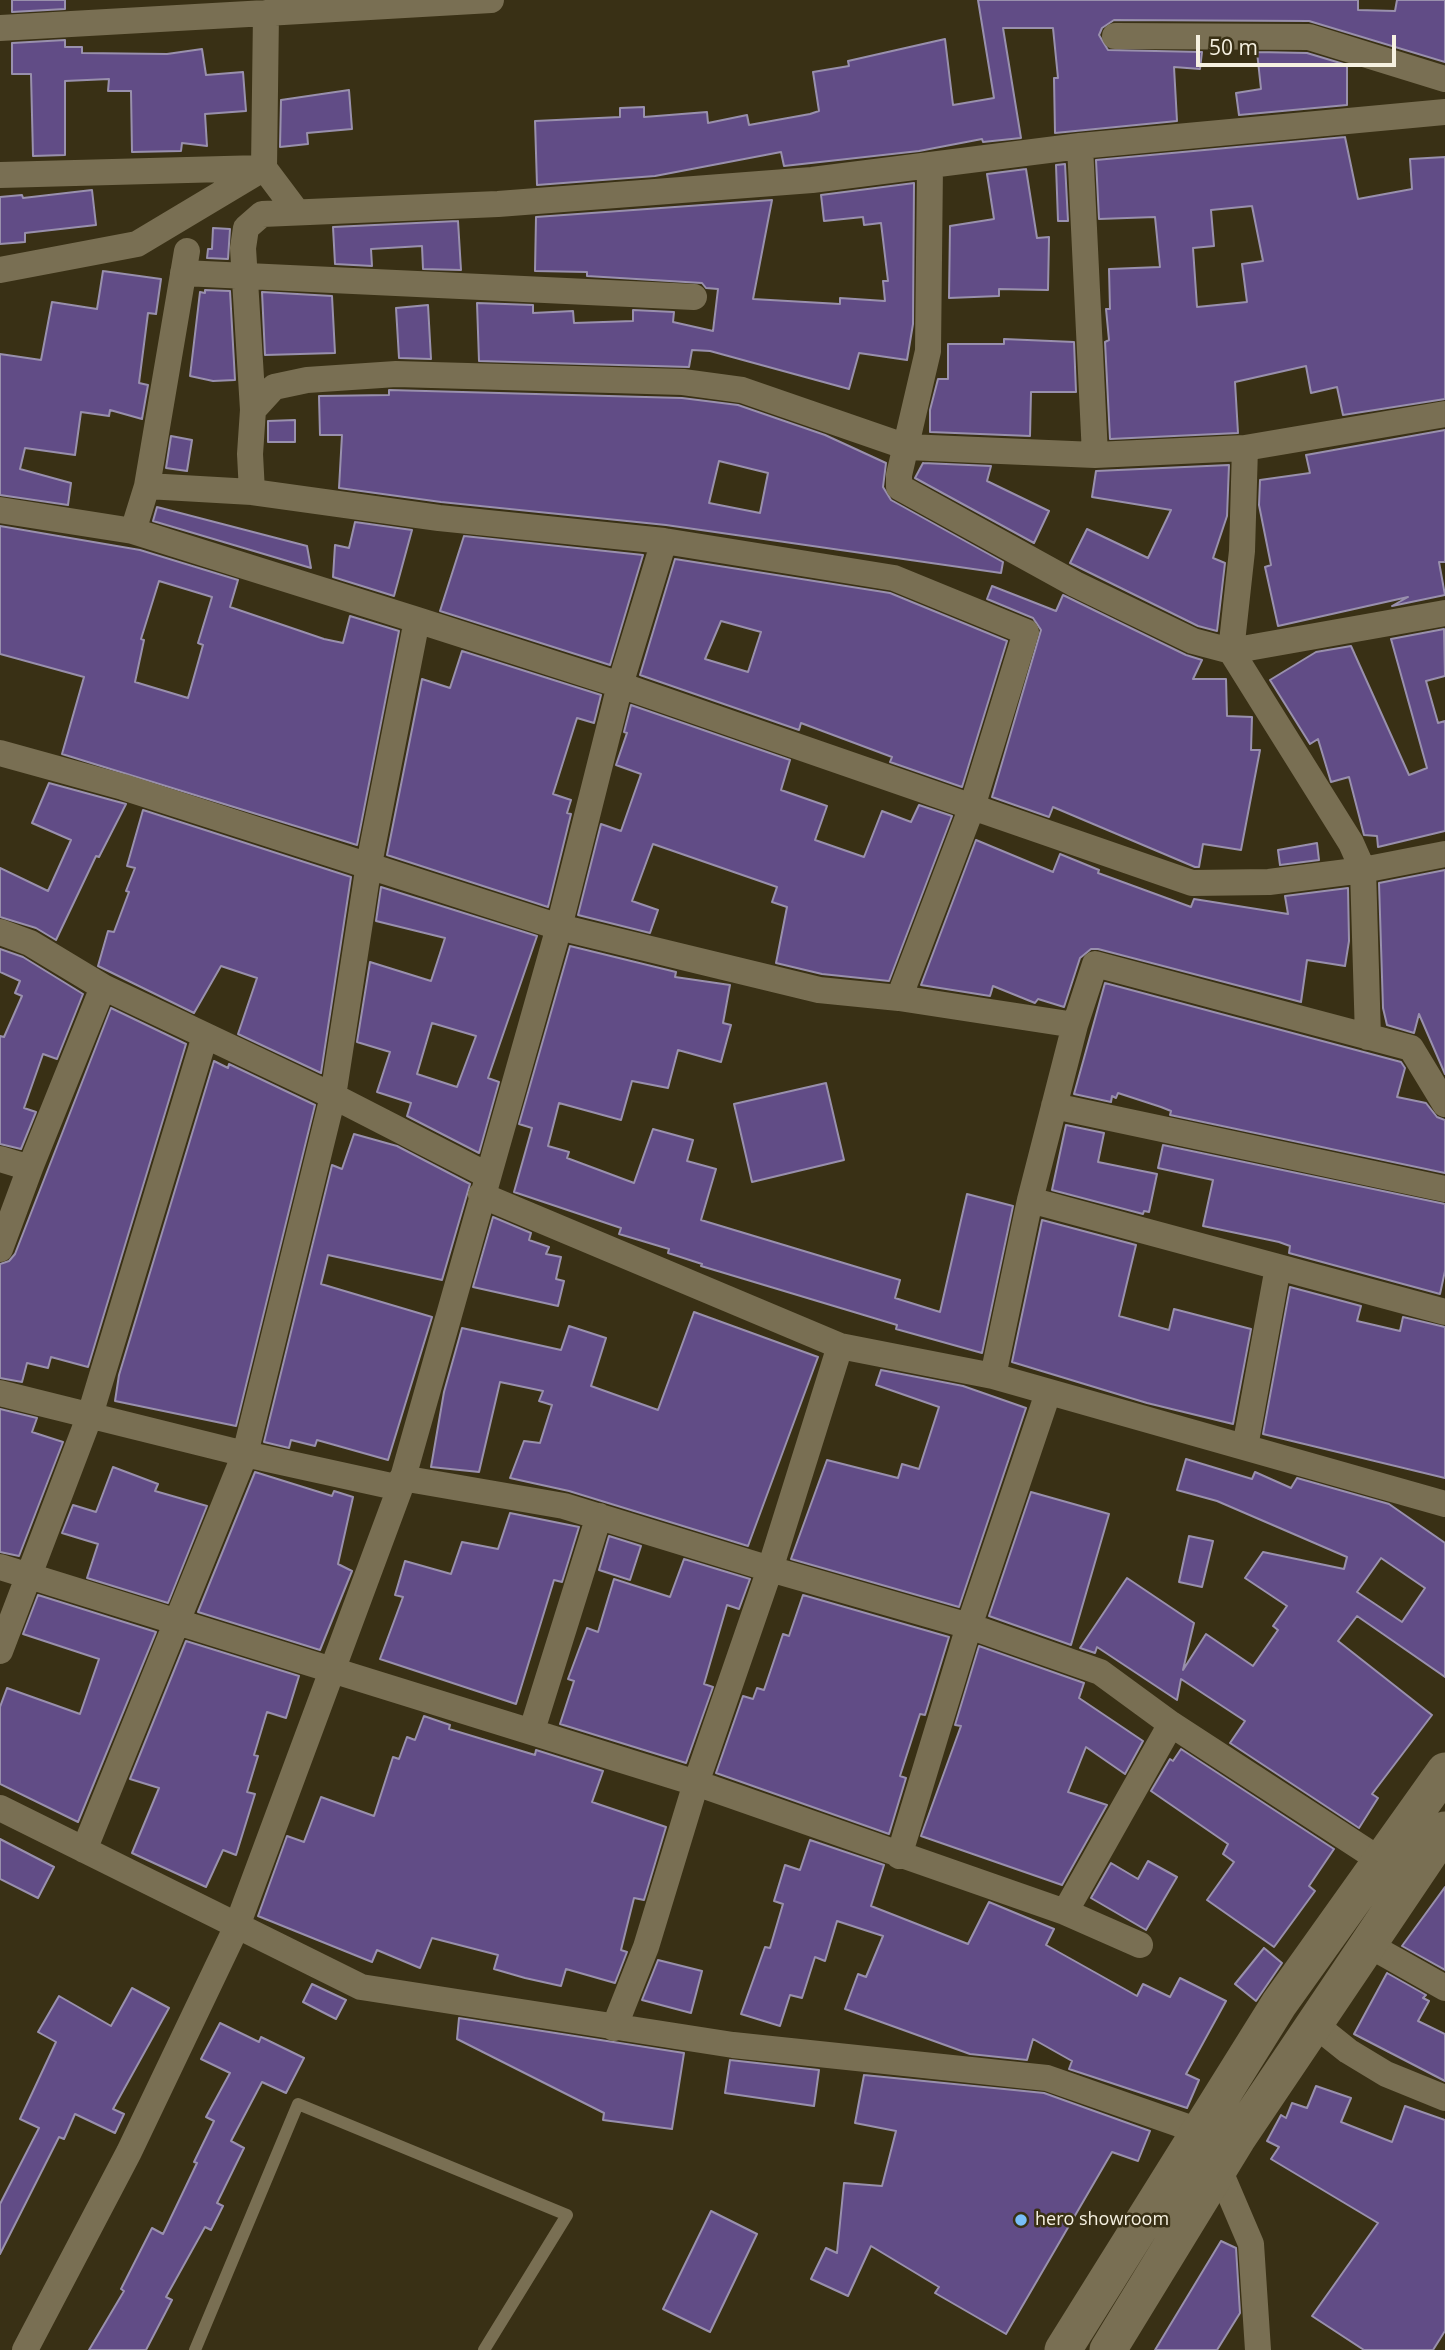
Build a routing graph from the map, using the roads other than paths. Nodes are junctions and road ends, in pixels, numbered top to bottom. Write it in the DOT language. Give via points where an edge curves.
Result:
graph roads {
  1 [pos="491,0"];
  2 [pos="307,4"];
  3 [pos="266,13"];
  4 [pos="0,28"];
  5 [pos="1115,36"];
  6 [pos="1445,79"];
  7 [pos="1445,112"];
  8 [pos="1080,146"];
  9 [pos="930,166"];
  10 [pos="264,168"];
  11 [pos="0,175"];
  12 [pos="297,212"];
  13 [pos="0,270"];
  14 [pos="247,276"];
  15 [pos="694,297"];
  16 [pos="253,410"];
  17 [pos="1445,414"];
  18 [pos="907,447"];
  19 [pos="1245,448"];
  20 [pos="1095,454"];
  21 [pos="147,486"];
  22 [pos="253,492"];
  23 [pos="0,510"];
  24 [pos="133,531"];
  25 [pos="664,541"];
  26 [pos="1445,613"];
  27 [pos="417,620"];
  28 [pos="1231,651"];
  29 [pos="620,685"];
  30 [pos="0,753"];
  31 [pos="972,807"];
  32 [pos="1445,854"];
  33 [pos="369,864"];
  34 [pos="1363,870"];
  35 [pos="559,927"];
  36 [pos="0,932"];
  37 [pos="103,986"];
  38 [pos="899,998"];
  39 [pos="1075,1025"];
  40 [pos="205,1037"];
  41 [pos="1368,1037"];
  42 [pos="333,1096"];
  43 [pos="1445,1104"];
  44 [pos="1054,1106"];
  45 [pos="0,1159"];
  46 [pos="30,1168"];
  47 [pos="484,1185"];
  48 [pos="1445,1189"];
  49 [pos="1030,1200"];
  50 [pos="0,1249"];
  51 [pos="1278,1267"];
  52 [pos="1445,1312"];
  53 [pos="841,1346"];
  54 [pos="993,1376"];
  55 [pos="0,1393"];
  56 [pos="1048,1393"];
  57 [pos="90,1415"];
  58 [pos="1245,1447"];
  59 [pos="245,1454"];
  60 [pos="401,1483"];
  61 [pos="1445,1504"];
  62 [pos="599,1516"];
  63 [pos="0,1567"];
  64 [pos="771,1569"];
  65 [pos="31,1576"];
  66 [pos="178,1620"];
  67 [pos="969,1626"];
  68 [pos="0,1651"];
  69 [pos="333,1668"];
  70 [pos="1171,1724"];
  71 [pos="532,1730"];
  72 [pos="1445,1771"];
  73 [pos="696,1783"];
  74 [pos="0,1808"];
  75 [pos="1445,1830"];
  76 [pos="84,1850"];
  77 [pos="899,1856"];
  78 [pos="1383,1862"];
  79 [pos="1065,1912"];
  80 [pos="237,1926"];
  81 [pos="1367,1944"];
  82 [pos="1140,1945"];
  83 [pos="1445,1987"];
  84 [pos="1314,2023"];
  85 [pos="614,2028"];
  86 [pos="1445,2098"];
  87 [pos="1199,2131"];
  88 [pos="1219,2169"];
  89 [pos="25,2350"];
  90 [pos="195,2350"];
  91 [pos="484,2350"];
  92 [pos="1063,2350"];
  93 [pos="1108,2350"];
  94 [pos="1258,2350"];
  1 -- 2 [label="street"];
  2 -- 3 [label="street"];
  3 -- 4 [label="street"];
  3 -- 10 [label="street"];
  5 -- 6 [label="street" via="1308,37"];
  7 -- 8 [label="street"];
  8 -- 9 [label="street"];
  8 -- 20 [label="street"];
  9 -- 12 [label="street" via="812,180 498,204"];
  9 -- 18 [label="street" via="928,351"];
  10 -- 11 [label="street"];
  10 -- 12 [label="street"];
  10 -- 13 [label="street" via="137,244"];
  12 -- 14 [label="street" via="262,214 246,228"];
  14 -- 15 [label="street"];
  14 -- 16 [label="street"];
  14 -- 21 [label="street" via="185,262"];
  16 -- 18 [label="street" via="274,387 383,375 683,382 741,390"];
  16 -- 22 [label="street"];
  17 -- 19 [label="street"];
  18 -- 20 [label="street"];
  18 -- 28 [label="street" via="899,487 1075,584 1193,641"];
  19 -- 20 [label="street"];
  19 -- 28 [label="street" via="1242,551"];
  21 -- 22 [label="street"];
  21 -- 24 [label="street"];
  22 -- 25 [label="street" via="439,518"];
  23 -- 24 [label="street"];
  24 -- 27 [label="street"];
  25 -- 29 [label="street"];
  25 -- 31 [label="street" via="894,578 1026,632"];
  26 -- 28 [label="street"];
  27 -- 29 [label="street"];
  27 -- 33 [label="street"];
  28 -- 34 [label="street" via="1351,843"];
  29 -- 31 [label="street"];
  29 -- 35 [label="street"];
  30 -- 33 [label="street"];
  31 -- 34 [label="street" via="1192,883 1269,882"];
  31 -- 38 [label="street"];
  32 -- 34 [label="street"];
  33 -- 35 [label="street"];
  33 -- 42 [label="street"];
  34 -- 41 [label="street"];
  35 -- 38 [label="street" via="819,990"];
  35 -- 47 [label="street"];
  36 -- 37 [label="street" via="30,943"];
  37 -- 40 [label="street"];
  37 -- 46 [label="street"];
  38 -- 39 [label="street"];
  39 -- 41 [label="street" via="1096,964"];
  39 -- 44 [label="street"];
  40 -- 42 [label="street"];
  40 -- 57 [label="street"];
  41 -- 43 [label="street" via="1410,1048"];
  42 -- 47 [label="street"];
  42 -- 59 [label="street"];
  44 -- 48 [label="street"];
  44 -- 49 [label="street"];
  45 -- 46 [label="street"];
  46 -- 50 [label="street"];
  47 -- 53 [label="street"];
  47 -- 60 [label="street"];
  49 -- 51 [label="street"];
  49 -- 54 [label="street"];
  51 -- 52 [label="street"];
  51 -- 58 [label="street"];
  53 -- 54 [label="street"];
  53 -- 64 [label="street"];
  54 -- 56 [label="street"];
  55 -- 57 [label="street"];
  56 -- 58 [label="street"];
  56 -- 67 [label="street"];
  57 -- 59 [label="street"];
  57 -- 65 [label="street"];
  58 -- 61 [label="street"];
  59 -- 60 [label="street"];
  59 -- 66 [label="street"];
  60 -- 62 [label="street" via="564,1506"];
  60 -- 69 [label="street"];
  62 -- 64 [label="street"];
  62 -- 71 [label="street"];
  63 -- 65 [label="street"];
  64 -- 67 [label="street"];
  64 -- 73 [label="street"];
  65 -- 66 [label="street"];
  65 -- 68 [label="street"];
  66 -- 69 [label="street"];
  66 -- 76 [label="street"];
  67 -- 70 [label="street" via="1100,1672"];
  67 -- 77 [label="street"];
  69 -- 71 [label="street"];
  69 -- 80 [label="street"];
  70 -- 78 [label="street"];
  70 -- 79 [label="street"];
  71 -- 73 [label="street"];
  72 -- 78 [label="main road"];
  73 -- 77 [label="street"];
  73 -- 85 [label="street" via="646,1947"];
  74 -- 76 [label="street"];
  75 -- 81 [label="main road"];
  76 -- 80 [label="street"];
  77 -- 79 [label="street"];
  78 -- 87 [label="main road" via="1279,2004"];
  79 -- 82 [label="street"];
  80 -- 85 [label="street" via="361,1987"];
  80 -- 89 [label="street" via="129,2151"];
  81 -- 83 [label="street"];
  81 -- 84 [label="main road"];
  84 -- 86 [label="street" via="1386,2074"];
  84 -- 88 [label="main road"];
  85 -- 87 [label="street" via="1047,2078"];
  87 -- 92 [label="main road"];
  88 -- 93 [label="main road"];
  88 -- 94 [label="street" via="1251,2244"];
  90 -- 91 [label="lane" via="298,2104 567,2215"];
}
